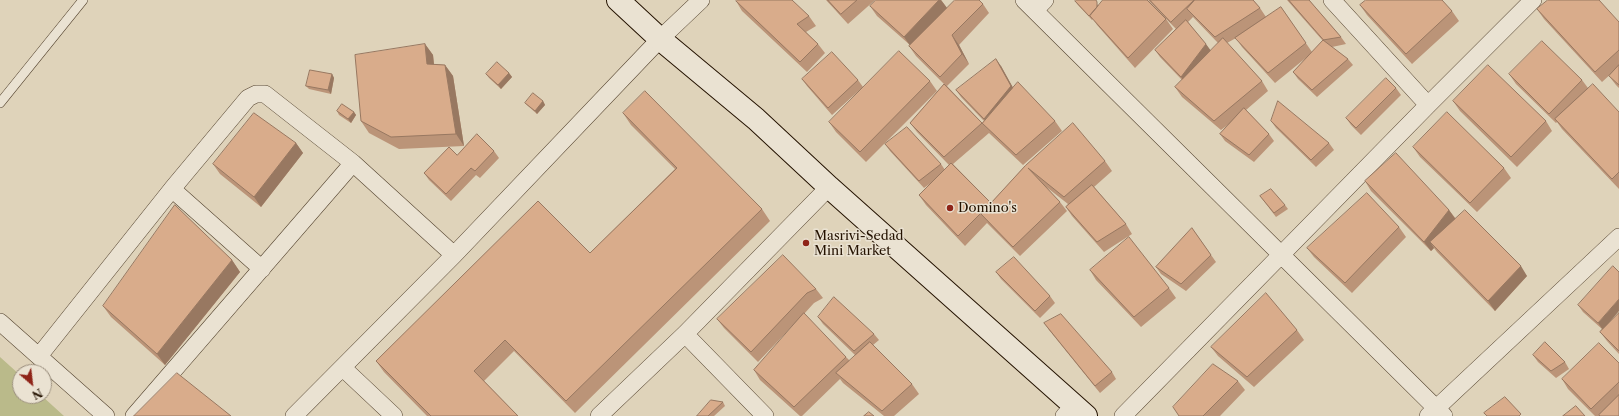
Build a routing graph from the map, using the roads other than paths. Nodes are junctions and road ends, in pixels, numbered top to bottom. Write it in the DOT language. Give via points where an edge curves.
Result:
graph roads {
  1 [pos="83,0"];
  2 [pos="618,0"];
  3 [pos="701,0"];
  4 [pos="1332,0"];
  5 [pos="1529,1"];
  6 [pos="1035,3"];
  7 [pos="660,39"];
  8 [pos="0,103"];
  9 [pos="1428,105"];
  10 [pos="353,163"];
  11 [pos="829,188"];
  12 [pos="172,189"];
  13 [pos="1619,237"];
  14 [pos="454,255"];
  15 [pos="1281,255"];
  16 [pos="262,269"];
  17 [pos="0,322"];
  18 [pos="685,334"];
  19 [pos="39,356"];
  20 [pos="343,368"];
  21 [pos="1074,413"];
  22 [pos="1436,413"];
  23 [pos="106,416"];
  24 [pos="134,416"];
  25 [pos="294,416"];
  26 [pos="394,416"];
  27 [pos="598,416"];
  28 [pos="765,416"];
  29 [pos="1123,416"];
  1 -- 8 [label="lane"];
  2 -- 7 [label="street"];
  3 -- 7 [label="street"];
  4 -- 9 [label="street"];
  5 -- 9 [label="street"];
  6 -- 15 [label="street"];
  7 -- 11 [label="street" via="756,119"];
  7 -- 14 [label="street"];
  9 -- 15 [label="street"];
  10 -- 12 [label="street" via="266,94 256,94 248,98"];
  10 -- 14 [label="street"];
  10 -- 16 [label="street"];
  11 -- 18 [label="street"];
  11 -- 21 [label="street"];
  12 -- 16 [label="street"];
  12 -- 19 [label="street"];
  13 -- 22 [label="street"];
  14 -- 20 [label="street"];
  15 -- 22 [label="street"];
  15 -- 29 [label="street"];
  16 -- 24 [label="street"];
  17 -- 19 [label="street"];
  18 -- 27 [label="street"];
  18 -- 28 [label="street"];
  19 -- 23 [label="street"];
  20 -- 25 [label="street"];
  20 -- 26 [label="street"];
}
